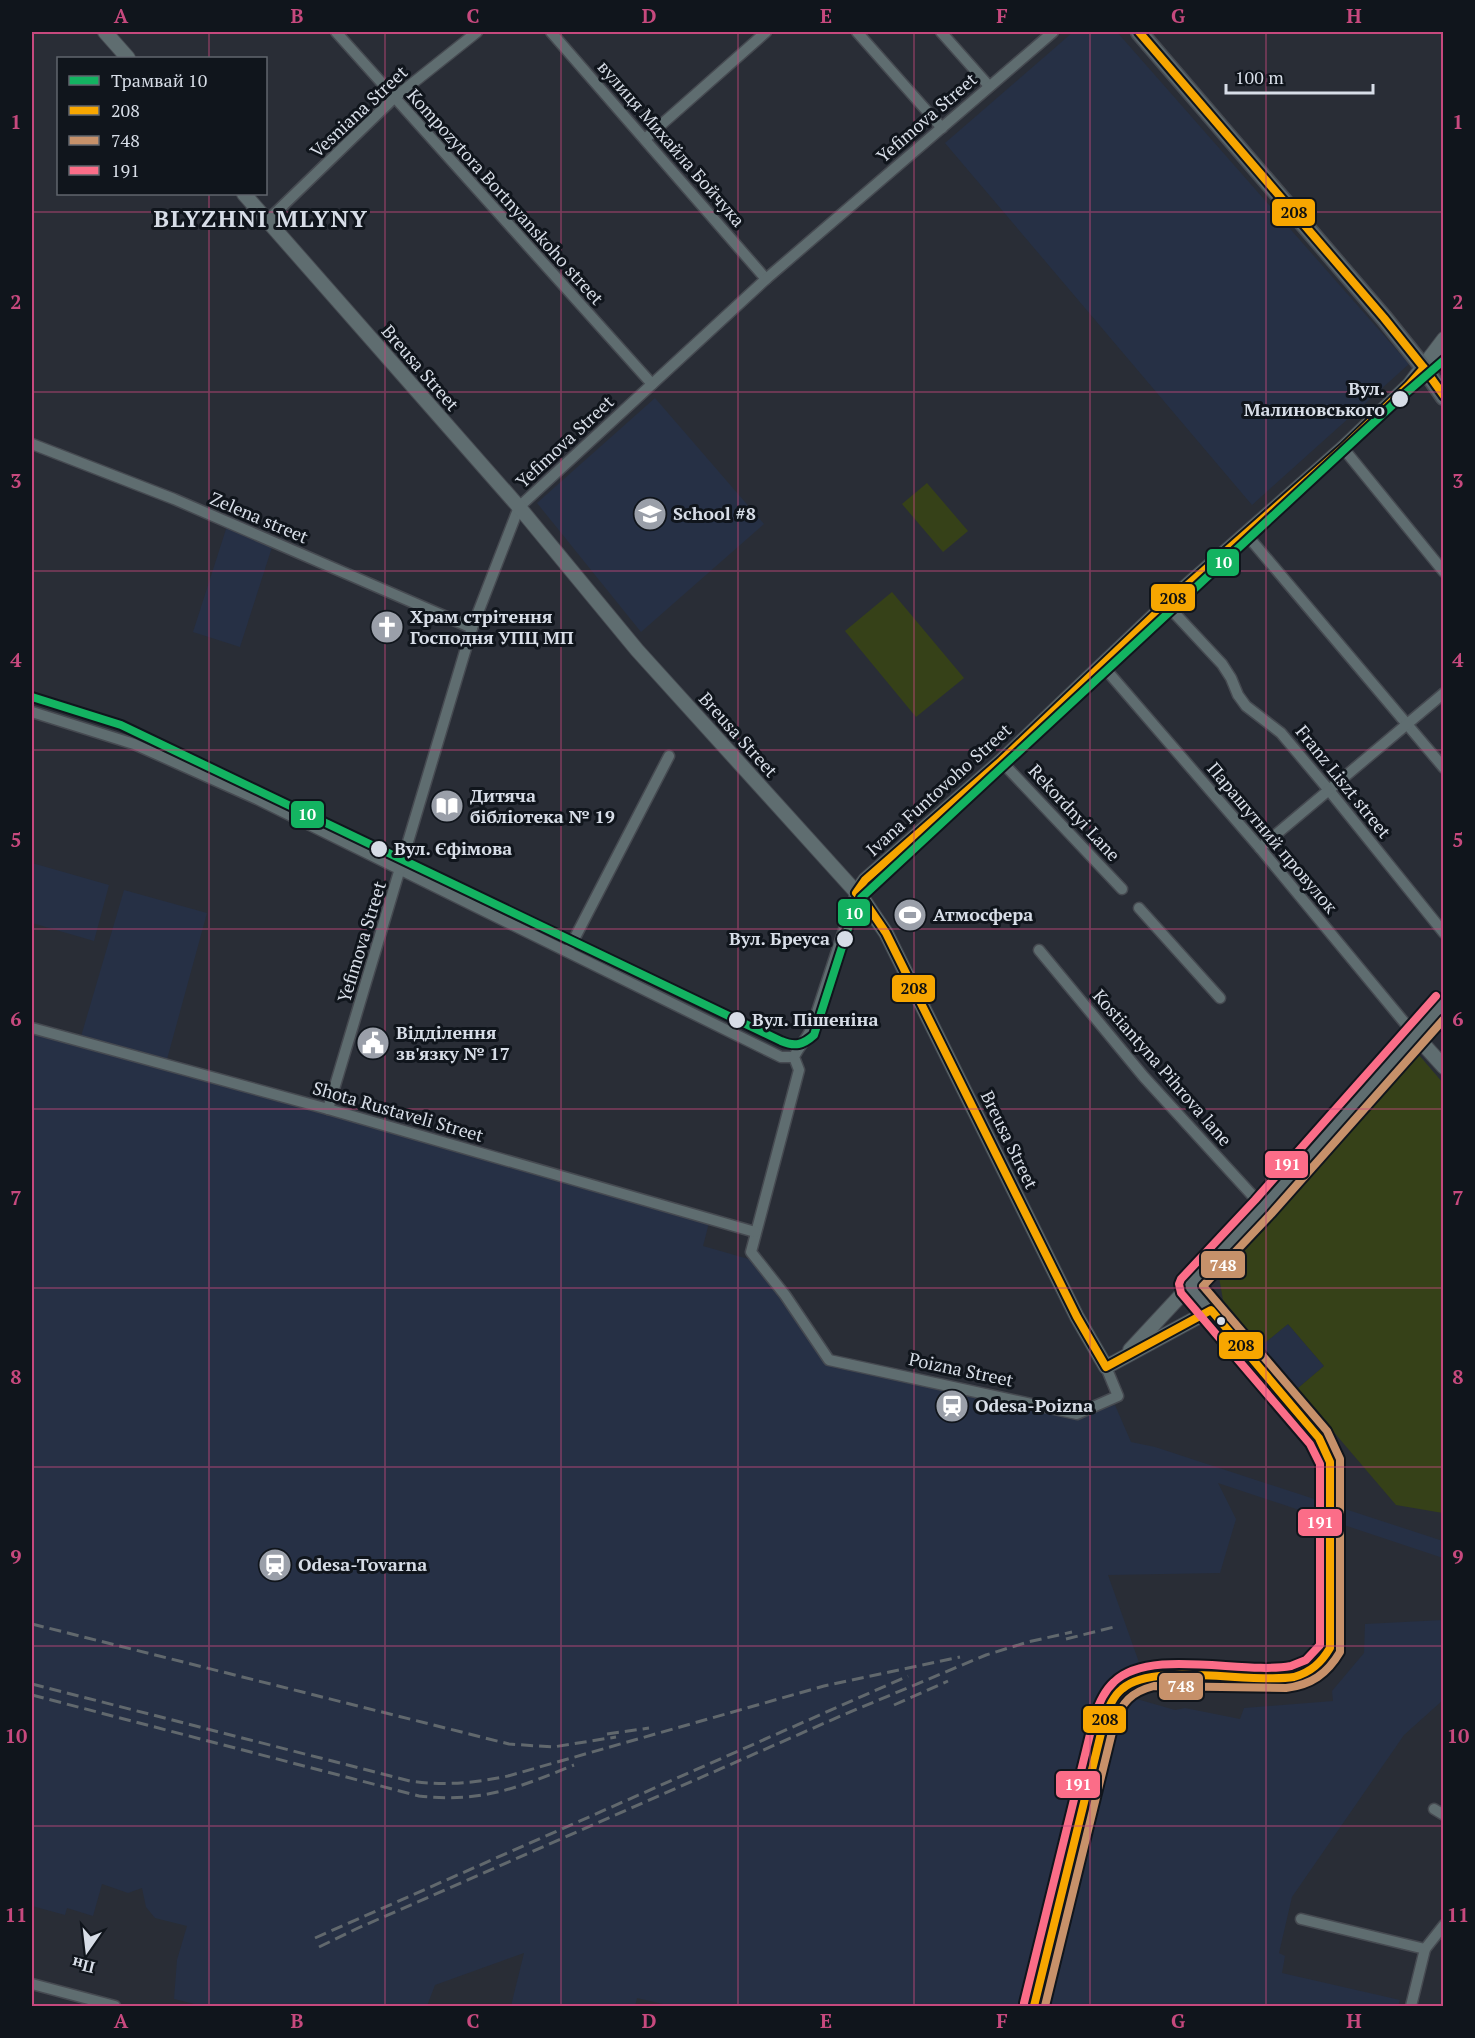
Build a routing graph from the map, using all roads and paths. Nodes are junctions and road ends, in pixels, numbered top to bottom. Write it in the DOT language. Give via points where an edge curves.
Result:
graph roads {
  1 [pos="105,32"];
  2 [pos="336,32"];
  3 [pos="477,32"];
  4 [pos="551,32"];
  5 [pos="766,32"];
  6 [pos="857,32"];
  7 [pos="941,32"];
  8 [pos="1053,32"];
  9 [pos="1139,32"];
  10 [pos="127,57"];
  11 [pos="989,86"];
  12 [pos="394,98"];
  13 [pos="942,128"];
  14 [pos="645,139"];
  15 [pos="245,195"];
  16 [pos="268,220"];
  17 [pos="766,279"];
  18 [pos="1443,339"];
  19 [pos="1424,368"];
  20 [pos="652,384"];
  21 [pos="1443,397"];
  22 [pos="32,444"];
  23 [pos="1343,448"];
  24 [pos="519,507"];
  25 [pos="1246,534"];
  26 [pos="1443,572"];
  27 [pos="1166,604"];
  28 [pos="472,628"];
  29 [pos="1102,665"];
  30 [pos="1443,693"];
  31 [pos="32,712"];
  32 [pos="1406,725"];
  33 [pos="669,756"];
  34 [pos="1001,760"];
  35 [pos="1443,768"];
  36 [pos="1328,789"];
  37 [pos="1260,849"];
  38 [pos="401,869"];
  39 [pos="1122,889"];
  40 [pos="856,894"];
  41 [pos="1139,908"];
  42 [pos="1443,933"];
  43 [pos="1039,950"];
  44 [pos="568,951"];
  45 [pos="1220,998"];
  46 [pos="1443,1003"];
  47 [pos="32,1028"];
  48 [pos="1414,1034"];
  49 [pos="794,1057"];
  50 [pos="1443,1067"];
  51 [pos="328,1109"];
  52 [pos="1263,1207"];
  53 [pos="755,1232"];
  54 [pos="1189,1286"];
  55 [pos="1211,1310"];
  56 [pos="1122,1358"];
  57 [pos="1106,1367"];
  58 [pos="1301,1919"];
  59 [pos="1443,1925"];
  60 [pos="1425,1949"];
  61 [pos="32,1984"];
  62 [pos="115,2007"];
  63 [pos="1034,2007"];
  64 [pos="1411,2007"];
  1 -- 10 [label="street"];
  2 -- 12 [label="street, Kompozytora Bortnyanskoho street"];
  3 -- 12 [label="street, Vesniana Street"];
  4 -- 14 [label="street, вулиця Михайла Бойчука"];
  5 -- 14 [label="street"];
  6 -- 13 [label="street"];
  7 -- 11 [label="street"];
  8 -- 11 [label="street, Yefimova Street"];
  9 -- 19 [label="main road"];
  11 -- 13 [label="street, Yefimova Street"];
  12 -- 16 [label="street, Vesniana Street"];
  12 -- 20 [label="street, Kompozytora Bortnyanskoho street"];
  13 -- 17 [label="street, Yefimova Street"];
  14 -- 17 [label="street, вулиця Михайла Бойчука"];
  15 -- 16 [label="street, Breusa Street"];
  16 -- 24 [label="street, Breusa Street"];
  17 -- 20 [label="street, Yefimova Street"];
  18 -- 19 [label="street, Ivana Funtovoho Street"];
  19 -- 21 [label="main road"];
  19 -- 23 [label="street, Ivana Funtovoho Street"];
  20 -- 24 [label="street, Yefimova Street"];
  22 -- 28 [label="street, Zelena street" via="174,499"];
  23 -- 25 [label="street, Ivana Funtovoho Street"];
  23 -- 26 [label="street"];
  24 -- 28 [label="street, Yefimova Street"];
  24 -- 40 [label="street, Breusa Street" via="637,650"];
  25 -- 27 [label="street, Ivana Funtovoho Street"];
  25 -- 32 [label="street"];
  27 -- 29 [label="street, Ivana Funtovoho Street"];
  27 -- 36 [label="street, Franz Liszt street" via="1222,664 1246,706 1281,733"];
  28 -- 38 [label="street, Yefimova Street"];
  29 -- 34 [label="street, Ivana Funtovoho Street"];
  29 -- 37 [label="street, Парашутний провулок"];
  30 -- 32 [label="street"];
  31 -- 38 [label="street" via="134,744"];
  32 -- 35 [label="street"];
  32 -- 36 [label="street"];
  33 -- 44 [label="street"];
  34 -- 39 [label="street, Rekordnyi Lane"];
  34 -- 40 [label="street, Ivana Funtovoho Street" via="866,880"];
  36 -- 37 [label="street"];
  36 -- 42 [label="street, Franz Liszt street"];
  37 -- 48 [label="street, Парашутний провулок"];
  38 -- 44 [label="street"];
  38 -- 51 [label="street, Yefimova Street"];
  40 -- 49 [label="street, Ivana Funtovoho Street" via="808,1038"];
  40 -- 57 [label="street, Breusa Street" via="886,933 1072,1307"];
  41 -- 45 [label="street"];
  43 -- 52 [label="street, Kostiantyna Pihrova lane" via="1144,1077"];
  44 -- 49 [label="street" via="781,1057"];
  46 -- 48 [label="street"];
  47 -- 51 [label="street, Shota Rustaveli Street"];
  48 -- 50 [label="street"];
  48 -- 52 [label="street"];
  49 -- 53 [label="street" via="799,1070"];
  51 -- 53 [label="street, Shota Rustaveli Street"];
  52 -- 54 [label="street"];
  53 -- 57 [label="street, Poizna Street" via="751,1252 829,1360 1077,1414 1118,1396"];
  54 -- 55 [label="street"];
  54 -- 56 [label="street"];
  55 -- 56 [label="street"];
  55 -- 63 [label="street" via="1318,1438 1330,1462 1330,1648 1322,1661 1302,1676 1153,1675 1120,1688 1104,1721"];
  56 -- 57 [label="street"];
  58 -- 60 [label="street"];
  59 -- 60 [label="street"];
  60 -- 64 [label="street"];
  61 -- 62 [label="street"];
}
